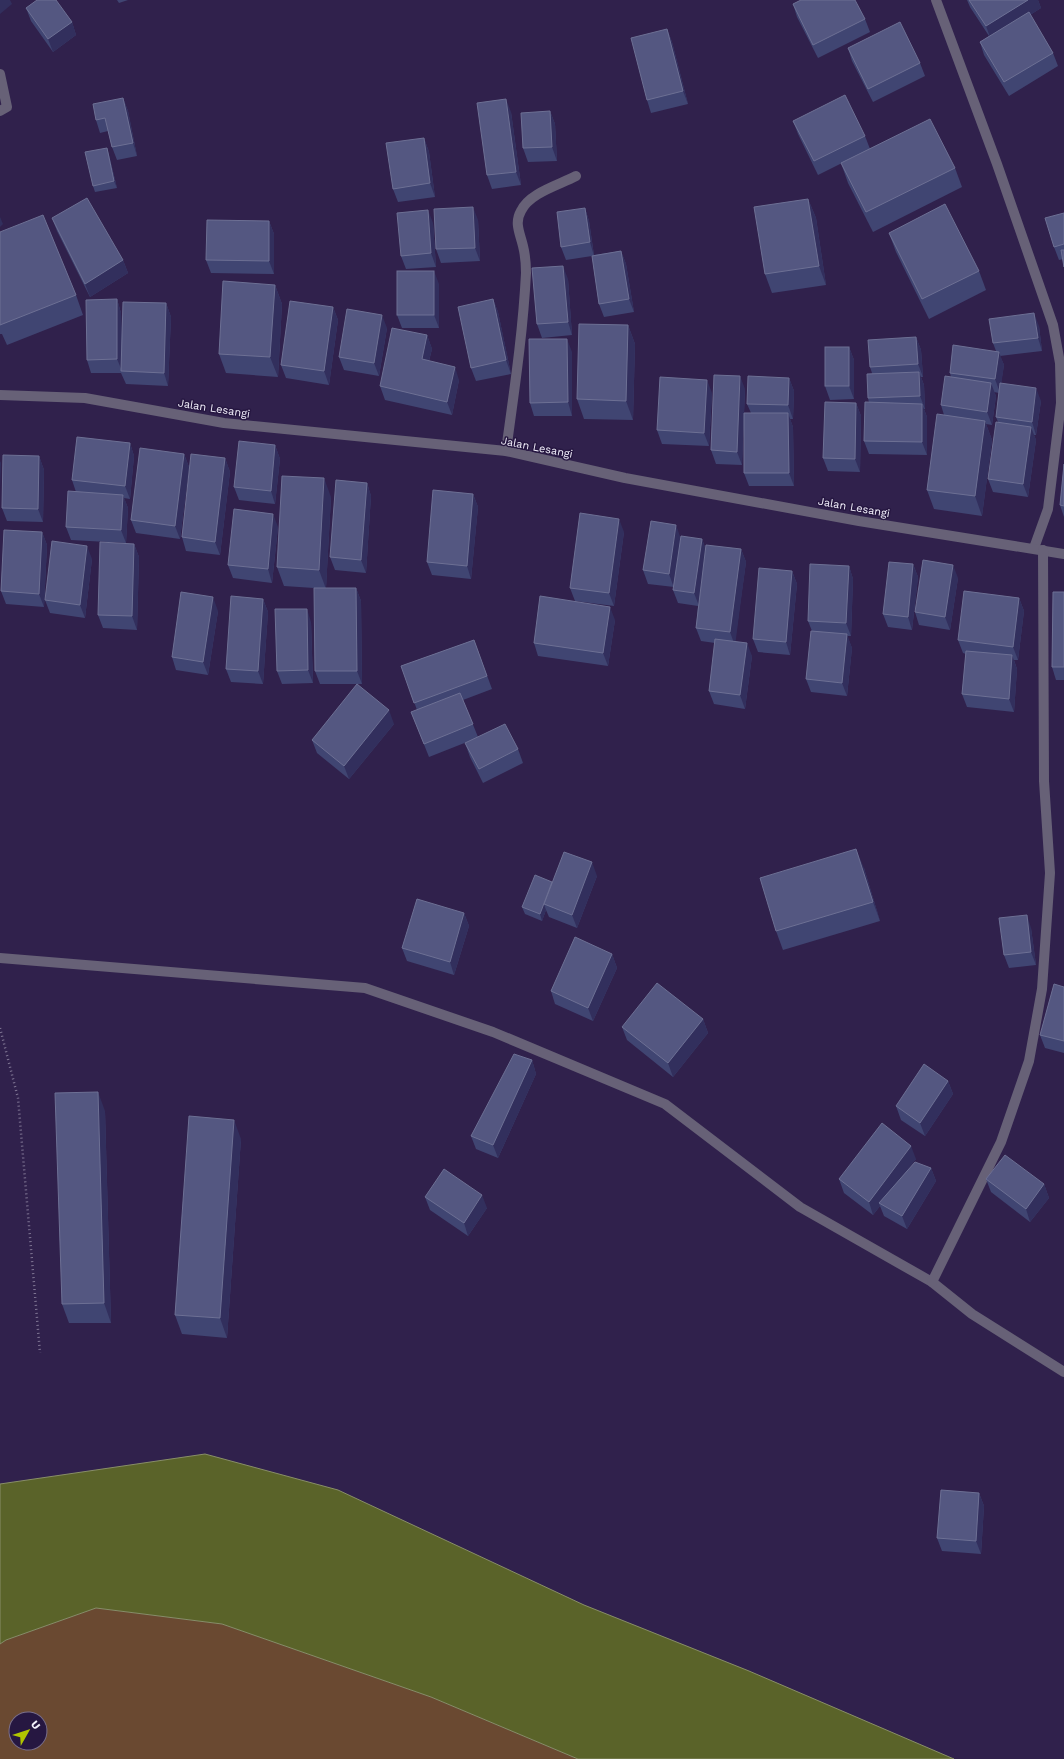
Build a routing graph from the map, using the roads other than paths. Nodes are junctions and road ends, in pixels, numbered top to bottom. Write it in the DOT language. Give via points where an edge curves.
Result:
graph roads {
  1 [pos="936,0"];
  2 [pos="0,74"];
  3 [pos="0,112"];
  4 [pos="576,176"];
  5 [pos="0,395"];
  6 [pos="506,451"];
  7 [pos="1039,549"];
  8 [pos="1064,554"];
  9 [pos="0,958"];
  10 [pos="932,1282"];
  11 [pos="1064,1372"];
  1 -- 7 [label="street" via="1053,325 1060,363 1061,403 1048,509"];
  2 -- 3 [label="street" via="7,107"];
  4 -- 6 [label="street" via="539,192 528,200 517,219 524,247 526,271 520,356"];
  5 -- 6 [label="street, Jalan Lesangi" via="85,398 224,423"];
  6 -- 7 [label="street, Jalan Lesangi" via="625,478 844,518"];
  7 -- 8 [label="street, Jalan Lesangi"];
  7 -- 10 [label="street" via="1044,781 1050,873 1042,989 1029,1061 1001,1142"];
  9 -- 10 [label="street" via="365,988 387,995 493,1032 665,1104 800,1207"];
  10 -- 11 [label="street" via="972,1314"];
}
